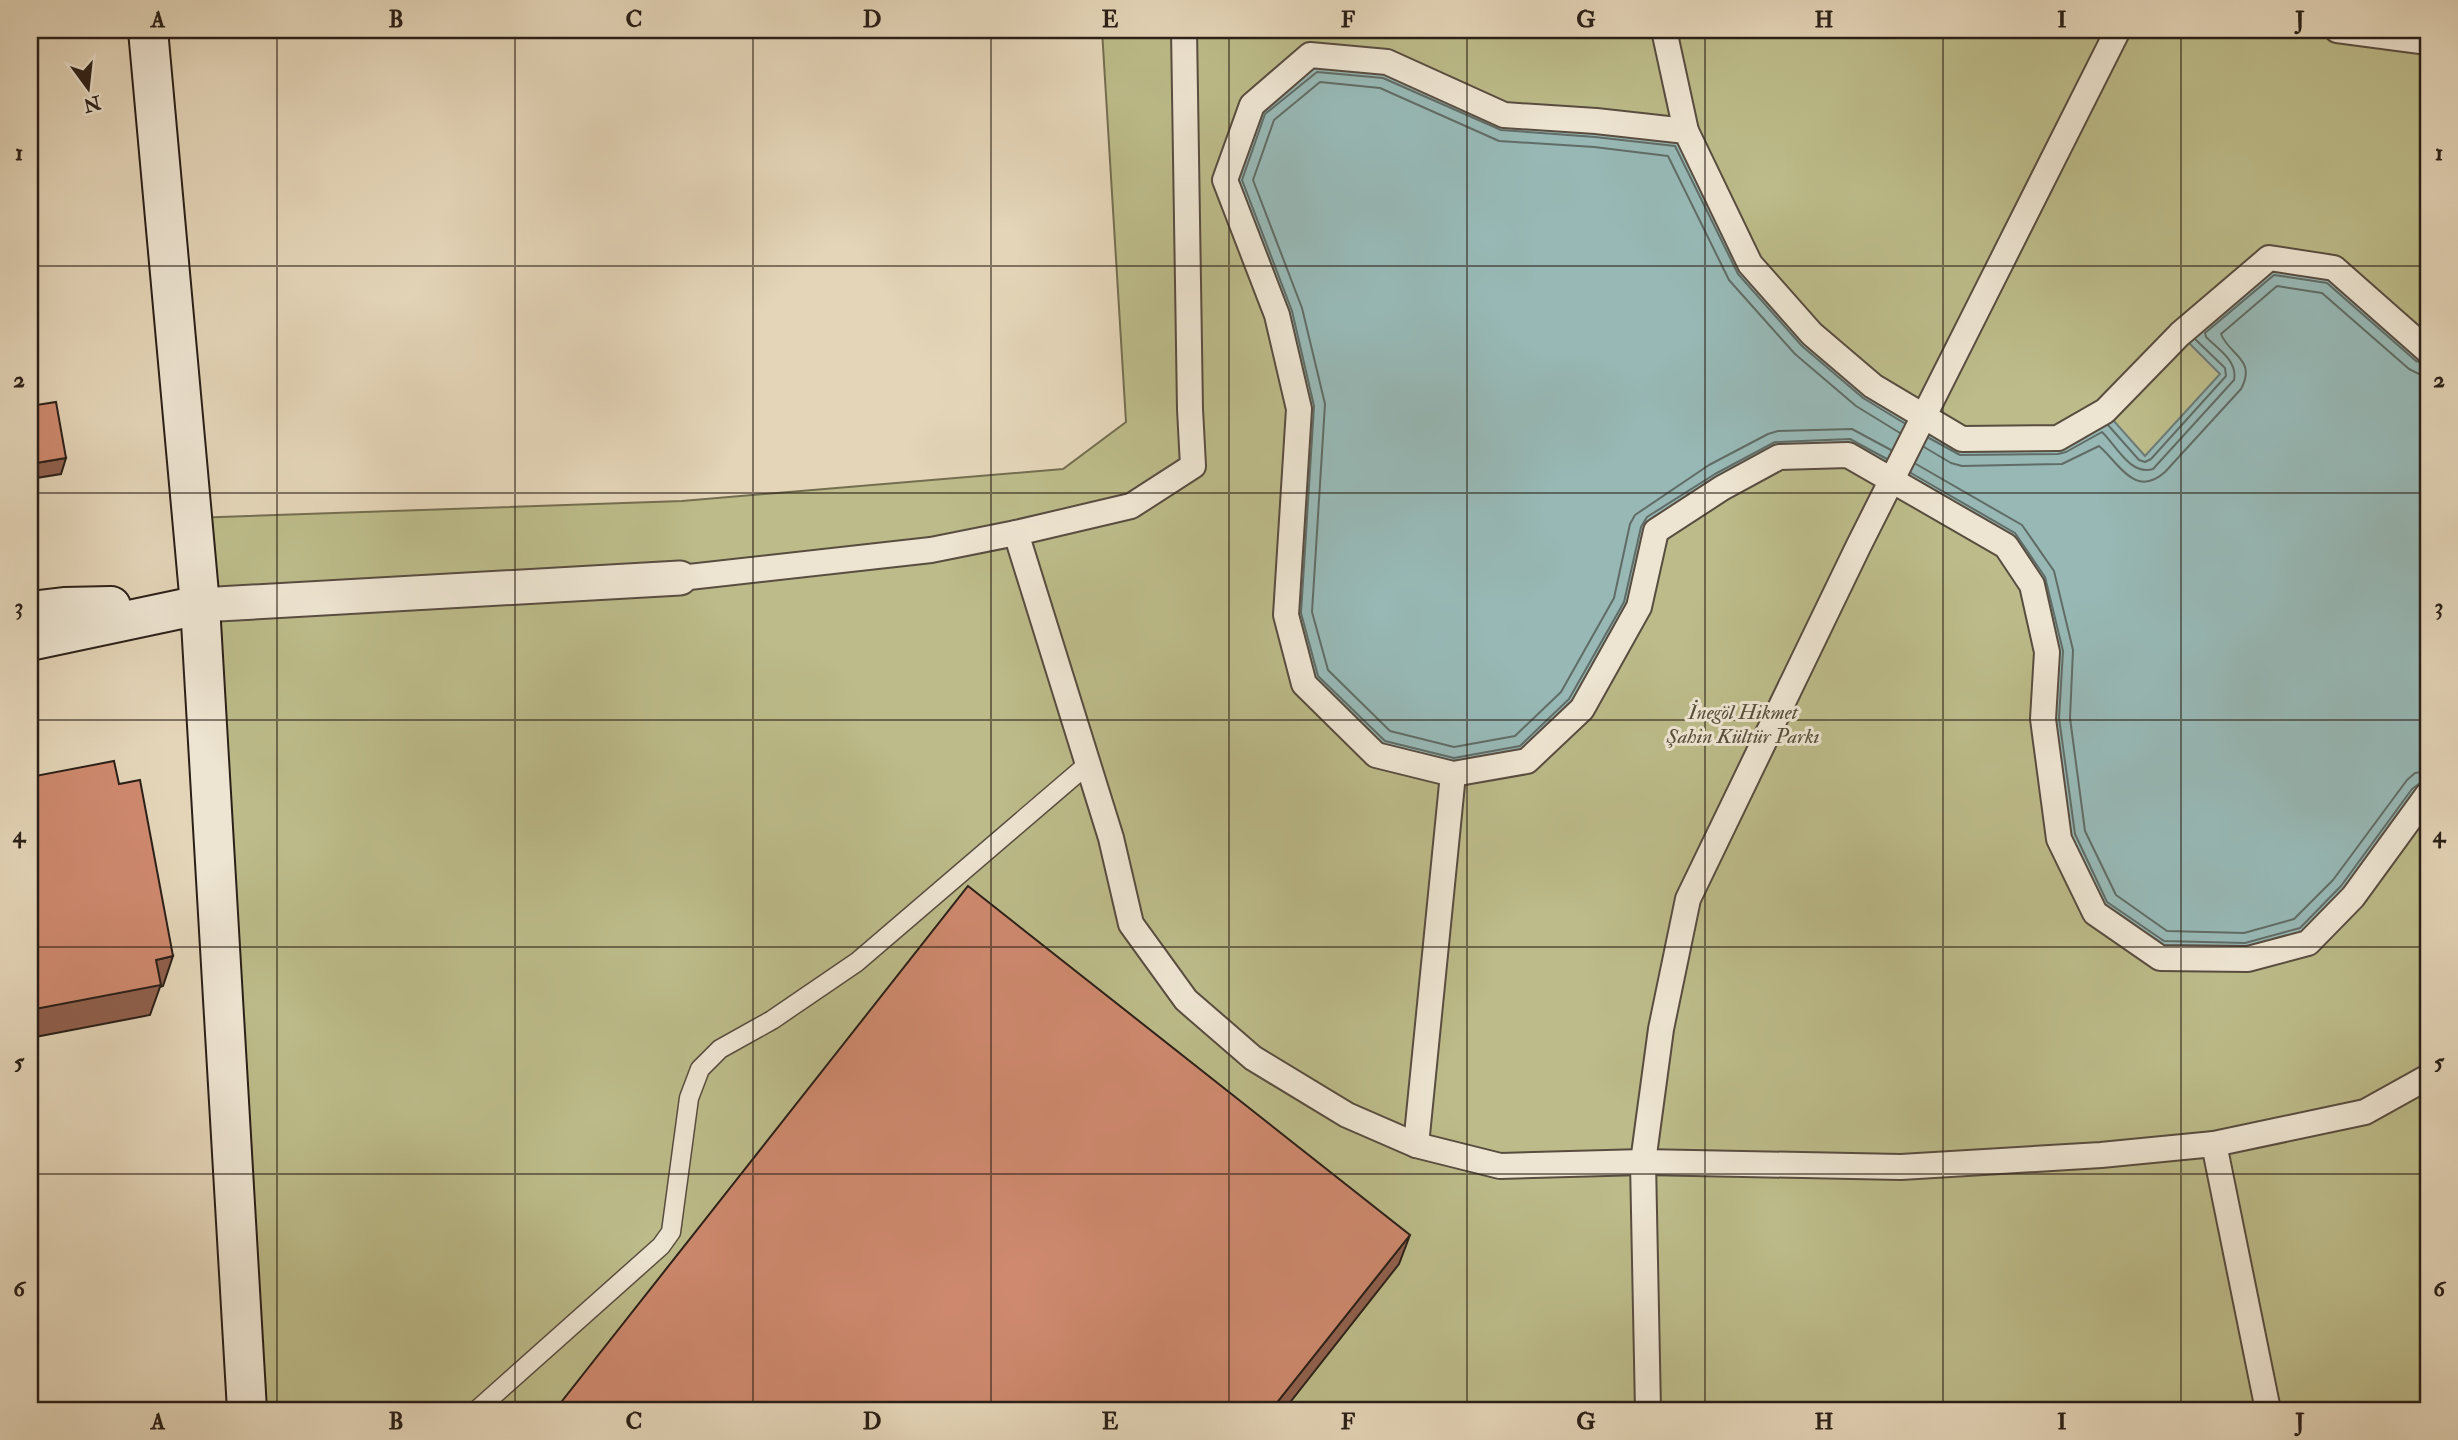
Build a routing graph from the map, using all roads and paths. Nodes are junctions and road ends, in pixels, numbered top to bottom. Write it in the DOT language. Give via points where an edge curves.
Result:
graph roads {
  1 [pos="148,30"];
  2 [pos="1184,30"];
  3 [pos="1664,30"];
  4 [pos="2118,30"];
  5 [pos="2337,30"];
  6 [pos="2428,42"];
  7 [pos="1686,131"];
  8 [pos="2428,351"];
  9 [pos="1923,416"];
  10 [pos="1892,480"];
  11 [pos="1016,533"];
  12 [pos="680,578"];
  13 [pos="200,605"];
  14 [pos="30,611"];
  15 [pos="30,641"];
  16 [pos="1088,764"];
  17 [pos="1453,774"];
  18 [pos="2428,794"];
  19 [pos="2428,1077"];
  20 [pos="2214,1144"];
  21 [pos="1416,1146"];
  22 [pos="1643,1162"];
  23 [pos="247,1410"];
  24 [pos="477,1410"];
  25 [pos="1648,1410"];
  26 [pos="2268,1410"];
  1 -- 13 [label="main road"];
  2 -- 11 [label="street" via="1193,466 1131,506"];
  3 -- 7 [label="street"];
  4 -- 9 [label="street"];
  5 -- 6 [label="street"];
  7 -- 9 [label="street" via="1750,264 1812,334 1873,386"];
  7 -- 17 [label="street" via="1504,115 1387,62 1310,55 1252,105 1225,180 1277,316 1299,409 1286,615 1304,684 1376,755"];
  8 -- 9 [label="street" via="2334,268 2269,258 2180,334 2105,411 2058,438 1962,439"];
  9 -- 10 [label="street"];
  10 -- 17 [label="street" via="1847,455 1780,457 1656,531 1639,607 1582,709 1527,761"];
  10 -- 18 [label="street" via="2006,546 2032,585 2047,652 2043,719 2059,839 2095,913 2160,958 2248,959 2308,943 2353,897"];
  10 -- 22 [label="street" via="1688,899 1661,1029"];
  11 -- 12 [label="street" via="931,550"];
  11 -- 16 [label="street"];
  12 -- 13 [label="street"];
  13 -- 14 [label="main road"];
  13 -- 15 [label="main road"];
  13 -- 23 [label="main road"];
  16 -- 21 [label="street" via="1131,924 1185,1000 1253,1058 1347,1115"];
  16 -- 24 [label="lane" via="857,962 720,1049 700,1069 689,1098 671,1231 661,1246"];
  17 -- 21 [label="street"];
  19 -- 20 [label="street" via="2365,1112"];
  20 -- 22 [label="street" via="1901,1167"];
  20 -- 26 [label="street"];
  21 -- 22 [label="street" via="1500,1166"];
  22 -- 25 [label="street"];
}
